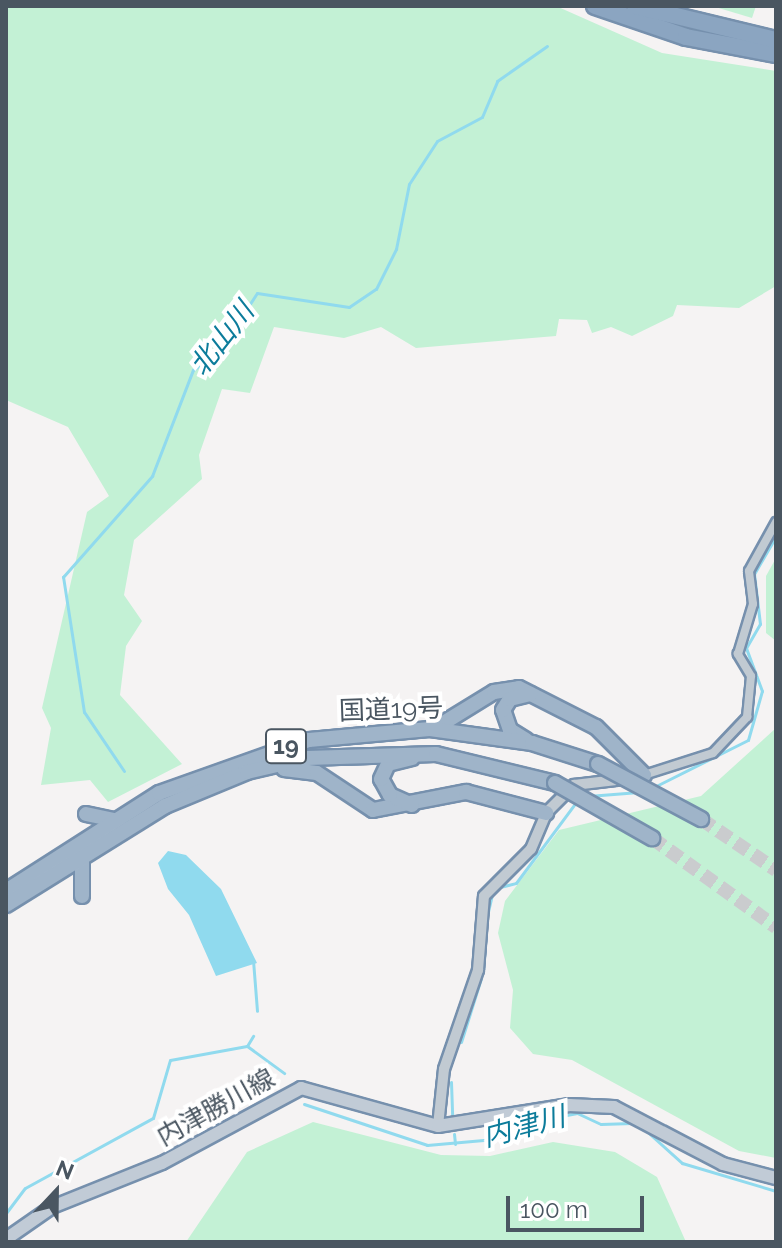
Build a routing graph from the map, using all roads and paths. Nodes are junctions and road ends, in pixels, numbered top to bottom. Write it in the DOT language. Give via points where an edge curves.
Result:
graph roads {
  1 [pos="595,6"];
  2 [pos="635,6"];
  3 [pos="776,40"];
  4 [pos="776,54"];
  5 [pos="776,522"];
  6 [pos="535,694"];
  7 [pos="430,729"];
  8 [pos="532,743"];
  9 [pos="436,754"];
  10 [pos="247,772"];
  11 [pos="644,775"];
  12 [pos="412,805"];
  13 [pos="546,813"];
  14 [pos="86,814"];
  15 [pos="701,819"];
  16 [pos="115,820"];
  17 [pos="652,838"];
  18 [pos="82,856"];
  19 [pos="6,891"];
  20 [pos="82,896"];
  21 [pos="6,905"];
  22 [pos="438,1126"];
  23 [pos="776,1178"];
  24 [pos="6,1239"];
  1 -- 4 [label="highway" via="686,37"];
  2 -- 3 [label="highway"];
  5 -- 11 [label="street" via="749,571 753,604 738,654 751,676 747,717 713,753"];
  6 -- 7 [label="highway" via="505,688"];
  6 -- 8 [label="highway" via="510,699 503,710 510,730"];
  6 -- 11 [label="highway" via="596,727"];
  7 -- 8 [label="highway, 国道19号 / 19"];
  7 -- 16 [label="highway, 国道19号 / 19" via="355,732 246,757"];
  8 -- 15 [label="highway, 国道19号 / 19, bridge" via="598,764"];
  9 -- 10 [label="highway, 国道19号 / 19" via="356,753"];
  9 -- 12 [label="highway" via="395,760 383,771 383,788"];
  9 -- 17 [label="highway, 国道19号 / 19, bridge" via="555,783"];
  10 -- 12 [label="highway" via="305,771 373,810"];
  10 -- 18 [label="highway, 国道19号 / 19" via="165,806"];
  11 -- 13 [label="street" via="574,785"];
  12 -- 13 [label="highway" via="480,793"];
  13 -- 22 [label="street" via="531,849 484,896 478,970 444,1069"];
  14 -- 16 [label="highway"];
  16 -- 19 [label="highway, 国道19号 / 19"];
  18 -- 20 [label="highway"];
  18 -- 21 [label="highway, 国道19号 / 19"];
  22 -- 23 [label="main road, 内津勝川線" via="569,1105 614,1107 723,1164"];
  22 -- 24 [label="main road, 内津勝川線" via="323,1091 284,1092 162,1163 52,1207"];
}
